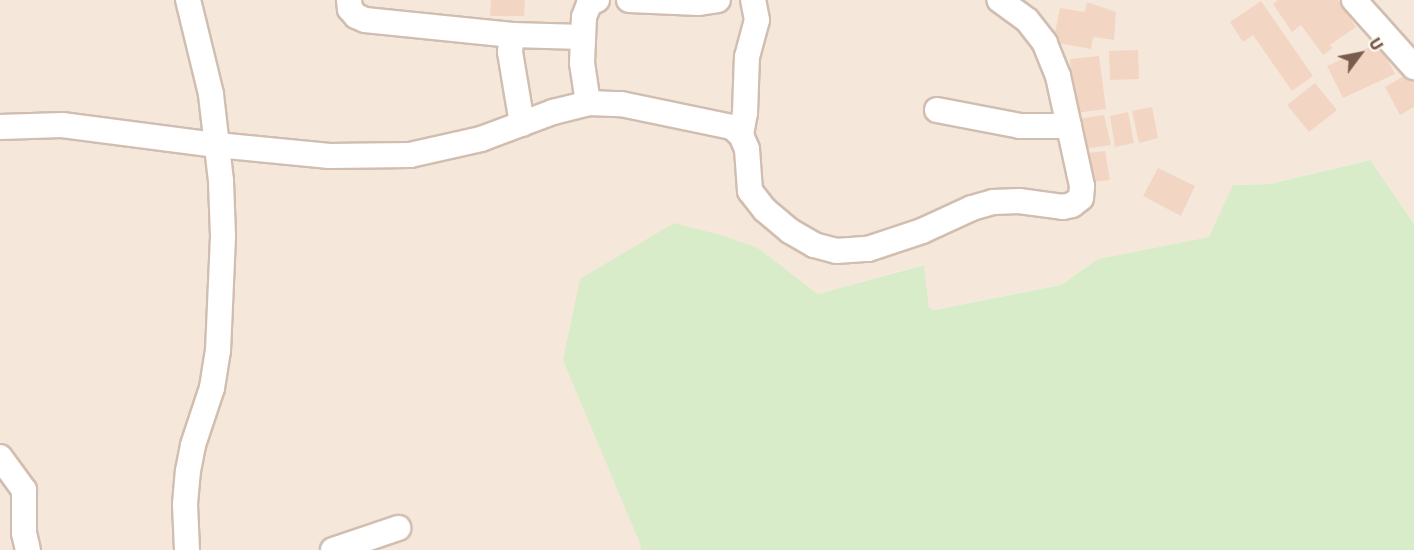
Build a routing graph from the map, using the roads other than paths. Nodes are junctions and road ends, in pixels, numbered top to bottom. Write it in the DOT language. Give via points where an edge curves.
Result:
graph roads {
  1 [pos="188,0"];
  2 [pos="348,0"];
  3 [pos="597,0"];
  4 [pos="629,0"];
  5 [pos="718,0"];
  6 [pos="753,0"];
  7 [pos="999,0"];
  8 [pos="1354,0"];
  9 [pos="512,35"];
  10 [pos="583,37"];
  11 [pos="1414,67"];
  12 [pos="588,103"];
  13 [pos="938,110"];
  14 [pos="522,124"];
  15 [pos="1069,126"];
  16 [pos="0,127"];
  17 [pos="741,135"];
  18 [pos="217,145"];
  19 [pos="0,457"];
  20 [pos="398,528"];
  21 [pos="28,550"];
  22 [pos="187,550"];
  23 [pos="333,550"];
  1 -- 18 [label="street" via="211,94"];
  2 -- 9 [label="street" via="350,9 365,20"];
  3 -- 10 [label="street" via="589,4 584,17"];
  4 -- 5 [label="street"];
  6 -- 17 [label="street" via="757,20 747,57"];
  7 -- 15 [label="street" via="1026,20 1045,43 1058,76"];
  8 -- 11 [label="street"];
  9 -- 10 [label="street"];
  9 -- 14 [label="street" via="510,52"];
  10 -- 12 [label="street"];
  12 -- 14 [label="street"];
  12 -- 17 [label="street" via="621,104 722,124"];
  13 -- 15 [label="street" via="1020,126"];
  14 -- 18 [label="street" via="482,139 410,155 329,156"];
  15 -- 17 [label="street" via="1083,192 1072,205 993,202 868,249 836,251 814,245 765,210 750,191 747,149"];
  16 -- 18 [label="street" via="62,125"];
  18 -- 22 [label="street" via="223,236 222,310 212,388 188,471"];
  19 -- 21 [label="street" via="24,490"];
  20 -- 23 [label="street"];
}
